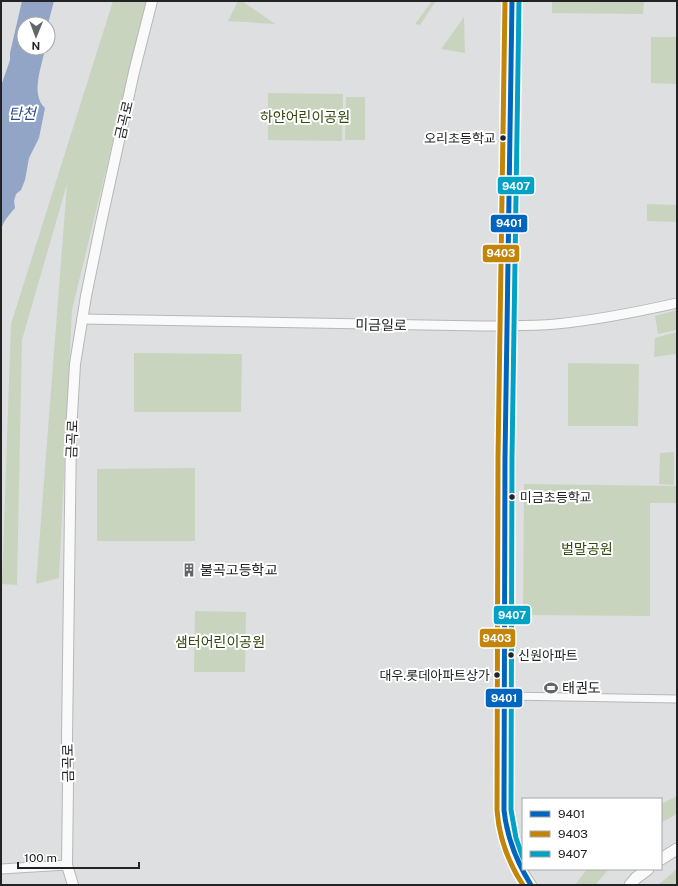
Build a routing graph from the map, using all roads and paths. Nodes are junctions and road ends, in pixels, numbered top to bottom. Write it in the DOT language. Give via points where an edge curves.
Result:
graph roads {
  1 [pos="152,1"];
  2 [pos="512,1"];
  3 [pos="677,303"];
  4 [pos="82,319"];
  5 [pos="508,326"];
  6 [pos="505,696"];
  7 [pos="677,699"];
  8 [pos="677,849"];
  9 [pos="662,859"];
  10 [pos="67,865"];
  11 [pos="1,869"];
  12 [pos="522,870"];
  13 [pos="522,870"];
  14 [pos="647,870"];
  15 [pos="73,885"];
  16 [pos="531,885"];
  17 [pos="630,885"];
  1 -- 4 [label="main road, 금곡로" via="101,222"];
  2 -- 5 [label="main road"];
  3 -- 5 [label="street, 미금일로" via="578,321"];
  4 -- 5 [label="street, 미금일로"];
  4 -- 10 [label="main road, 금곡로" via="75,364 71,432"];
  5 -- 6 [label="main road"];
  6 -- 7 [label="street"];
  6 -- 13 [label="main road" via="506,835"];
  8 -- 9 [label="main road"];
  10 -- 11 [label="street"];
  10 -- 15 [label="main road, 금곡로"];
  12 -- 16 [label="main road"];
  14 -- 17 [label="main road"];
}
